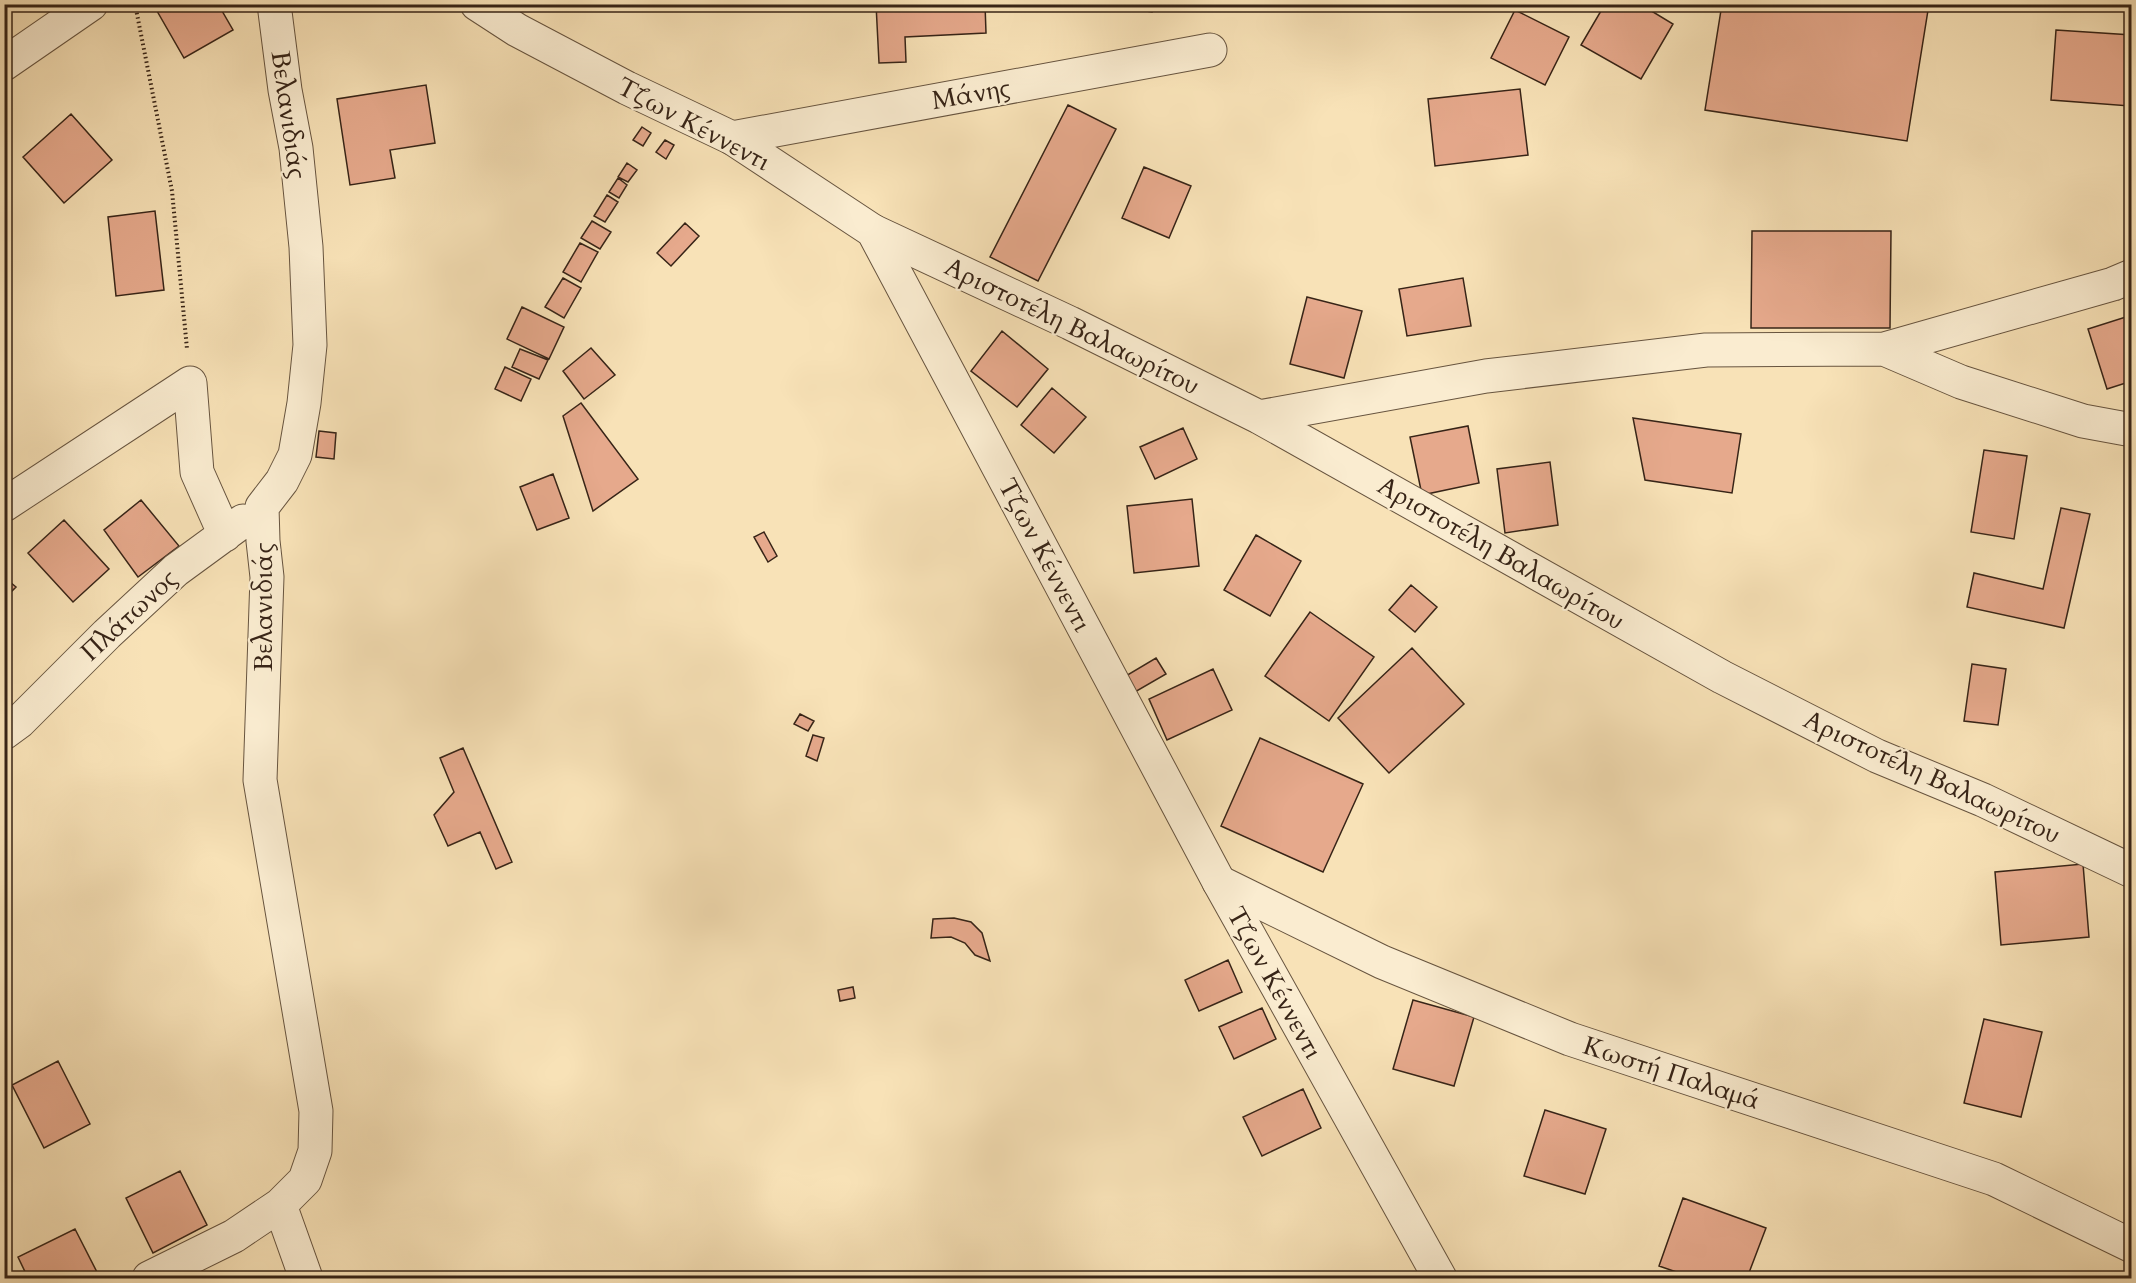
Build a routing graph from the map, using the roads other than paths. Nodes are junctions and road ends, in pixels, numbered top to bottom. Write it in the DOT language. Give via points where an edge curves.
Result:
graph roads {
  1 [pos="91,4"];
  2 [pos="274,4"];
  3 [pos="477,4"];
  4 [pos="1210,50"];
  5 [pos="4,64"];
  6 [pos="732,138"];
  7 [pos="873,231"];
  8 [pos="2132,276"];
  9 [pos="1884,349"];
  10 [pos="1259,417"];
  11 [pos="2132,430"];
  12 [pos="4,505"];
  13 [pos="262,507"];
  14 [pos="225,535"];
  15 [pos="4,733"];
  16 [pos="2132,871"];
  17 [pos="1219,882"];
  18 [pos="280,1205"];
  19 [pos="2132,1246"];
  20 [pos="149,1278"];
  21 [pos="306,1278"];
  22 [pos="1440,1278"];
  1 -- 5 [label="street"];
  2 -- 13 [label="street, Βελανιδιάς" via="296,148 310,345 295,455"];
  3 -- 6 [label="street, Τζων Κέννεντι" via="547,46"];
  4 -- 6 [label="street, Μάνης"];
  6 -- 7 [label="street, Τζων Κέννεντι"];
  7 -- 10 [label="street, Αριστοτέλη Βαλαωρίτου"];
  7 -- 17 [label="street, Τζων Κέννεντι"];
  8 -- 9 [label="street"];
  9 -- 10 [label="street" via="1706,350 1486,376"];
  9 -- 11 [label="street" via="1961,382 2083,421"];
  10 -- 16 [label="street, Αριστοτέλη Βαλαωρίτου" via="1732,682 1877,756 1983,800"];
  12 -- 14 [label="street" via="190,383 197,472"];
  13 -- 14 [label="street, Πλάτωνος"];
  13 -- 18 [label="street, Βελανιδιάς" via="267,577 260,780 316,1111 315,1151 305,1180"];
  14 -- 15 [label="street, Πλάτωνος" via="176,570"];
  17 -- 19 [label="street, Κωστή Παλαμά" via="1382,962 1570,1040 1994,1179"];
  17 -- 22 [label="street, Τζων Κέννεντι"];
  18 -- 20 [label="street, Βελανιδιάς" via="234,1236"];
  18 -- 21 [label="street"];
}
